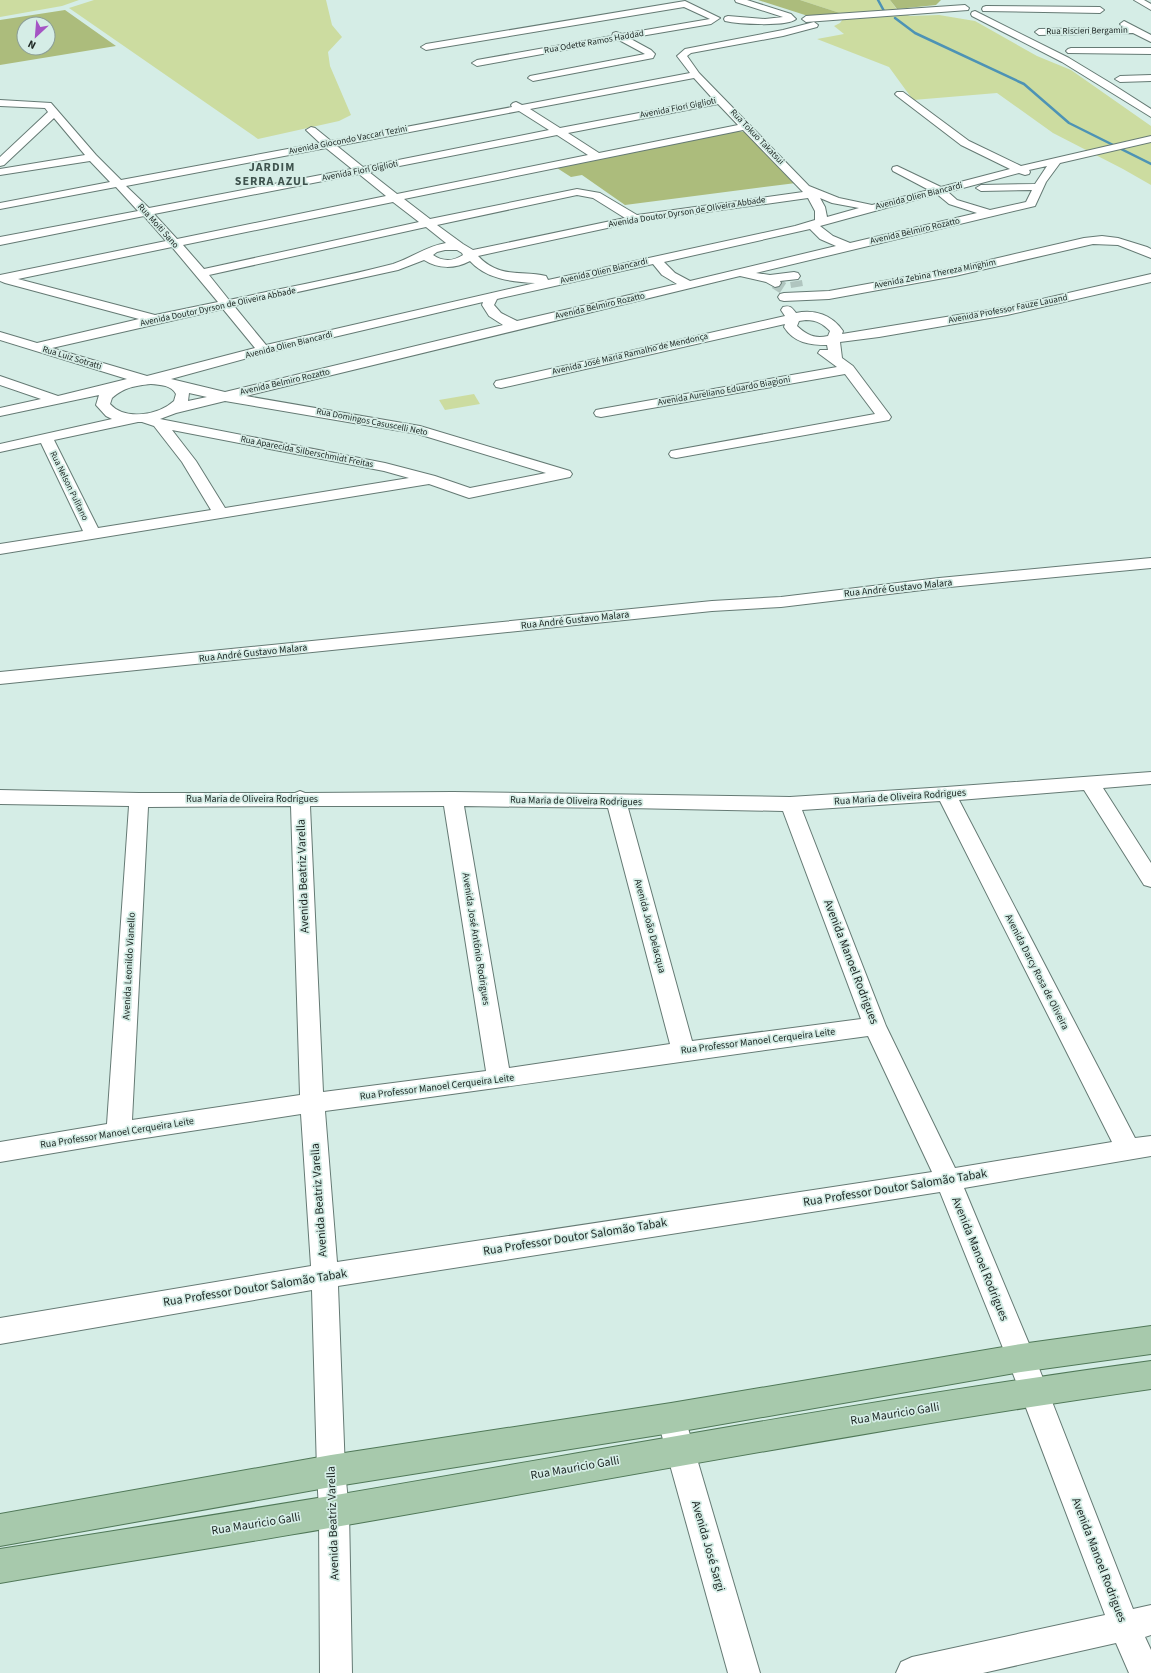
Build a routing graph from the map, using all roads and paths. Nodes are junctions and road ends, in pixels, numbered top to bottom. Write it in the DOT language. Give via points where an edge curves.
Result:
graph roads {
  1 [pos="739,0"];
  2 [pos="1080,0"];
  3 [pos="1138,0"];
  4 [pos="1151,7"];
  5 [pos="974,9"];
  6 [pos="780,14"];
  7 [pos="588,20"];
  8 [pos="719,20"];
  9 [pos="1117,20"];
  10 [pos="791,24"];
  11 [pos="811,25"];
  12 [pos="1135,30"];
  13 [pos="1039,32"];
  14 [pos="783,33"];
  15 [pos="619,37"];
  16 [pos="1151,40"];
  17 [pos="426,47"];
  18 [pos="1071,51"];
  19 [pos="1151,51"];
  20 [pos="477,63"];
  21 [pos="696,75"];
  22 [pos="532,78"];
  23 [pos="1151,78"];
  24 [pos="1120,79"];
  25 [pos="900,94"];
  26 [pos="507,97"];
  27 [pos="721,100"];
  28 [pos="0,103"];
  29 [pos="521,108"];
  30 [pos="51,109"];
  31 [pos="1151,114"];
  32 [pos="746,126"];
  33 [pos="311,130"];
  34 [pos="558,132"];
  35 [pos="1151,140"];
  36 [pos="329,144"];
  37 [pos="1128,144"];
  38 [pos="1151,144"];
  39 [pos="597,156"];
  40 [pos="92,157"];
  41 [pos="1051,162"];
  42 [pos="0,163"];
  43 [pos="897,169"];
  44 [pos="362,170"];
  45 [pos="1019,170"];
  46 [pos="0,172"];
  47 [pos="118,183"];
  48 [pos="1040,184"];
  49 [pos="945,190"];
  50 [pos="809,191"];
  51 [pos="395,198"];
  52 [pos="0,206"];
  53 [pos="878,206"];
  54 [pos="146,212"];
  55 [pos="990,213"];
  56 [pos="635,219"];
  57 [pos="816,223"];
  58 [pos="433,226"];
  59 [pos="797,229"];
  60 [pos="0,241"];
  61 [pos="1084,242"];
  62 [pos="174,243"];
  63 [pos="459,247"];
  64 [pos="849,247"];
  65 [pos="430,252"];
  66 [pos="830,252"];
  67 [pos="470,254"];
  68 [pos="1151,254"];
  69 [pos="656,259"];
  70 [pos="793,261"];
  71 [pos="641,262"];
  72 [pos="444,263"];
  73 [pos="1151,263"];
  74 [pos="398,266"];
  75 [pos="201,273"];
  76 [pos="741,273"];
  77 [pos="2,278"];
  78 [pos="1151,278"];
  79 [pos="564,280"];
  80 [pos="796,281"];
  81 [pos="691,285"];
  82 [pos="778,287"];
  83 [pos="674,289"];
  84 [pos="488,291"];
  85 [pos="807,296"];
  86 [pos="227,304"];
  87 [pos="462,304"];
  88 [pos="822,317"];
  89 [pos="156,319"];
  90 [pos="792,322"];
  91 [pos="516,326"];
  92 [pos="497,330"];
  93 [pos="835,335"];
  94 [pos="0,336"];
  95 [pos="810,341"];
  96 [pos="37,347"];
  97 [pos="263,350"];
  98 [pos="836,359"];
  99 [pos="848,369"];
  100 [pos="300,378"];
  101 [pos="0,380"];
  102 [pos="148,380"];
  103 [pos="501,384"];
  104 [pos="178,386"];
  105 [pos="23,387"];
  106 [pos="117,387"];
  107 [pos="222,396"];
  108 [pos="57,400"];
  109 [pos="14,409"];
  110 [pos="304,409"];
  111 [pos="170,410"];
  112 [pos="0,412"];
  113 [pos="112,413"];
  114 [pos="600,413"];
  115 [pos="140,418"];
  116 [pos="159,423"];
  117 [pos="230,437"];
  118 [pos="46,439"];
  119 [pos="0,448"];
  120 [pos="676,454"];
  121 [pos="190,461"];
  122 [pos="385,467"];
  123 [pos="430,479"];
  124 [pos="353,491"];
  125 [pos="469,493"];
  126 [pos="220,513"];
  127 [pos="93,534"];
  128 [pos="0,549"];
  129 [pos="1151,563"];
  130 [pos="0,678"];
  131 [pos="1151,778"];
  132 [pos="1089,782"];
  133 [pos="946,794"];
  134 [pos="0,797"];
  135 [pos="300,798"];
  136 [pos="453,799"];
  137 [pos="139,800"];
  138 [pos="616,801"];
  139 [pos="790,804"];
  140 [pos="1151,880"];
  141 [pos="875,1026"];
  142 [pos="683,1051"];
  143 [pos="499,1079"];
  144 [pos="312,1103"];
  145 [pos="119,1132"];
  146 [pos="1139,1148"];
  147 [pos="0,1152"];
  148 [pos="948,1180"];
  149 [pos="325,1276"];
  150 [pos="0,1330"];
  151 [pos="1151,1340"];
  152 [pos="1021,1358"];
  153 [pos="1151,1375"];
  154 [pos="1033,1390"];
  155 [pos="671,1418"];
  156 [pos="680,1449"];
  157 [pos="331,1471"];
  158 [pos="334,1511"];
  159 [pos="0,1530"];
  160 [pos="0,1566"];
  161 [pos="1138,1622"];
  162 [pos="336,1673"];
  163 [pos="744,1673"];
  164 [pos="912,1673"];
  165 [pos="1145,1673"];
  1 -- 6 [label="street"];
  2 -- 5 [label="street" via="1103,12"];
  3 -- 4 [label="street"];
  5 -- 11 [label="street" via="836,18"];
  5 -- 31 [label="street" via="994,23 1073,63"];
  6 -- 10 [label="street"];
  6 -- 11 [label="street"];
  7 -- 8 [label="street" via="685,4"];
  7 -- 15 [label="street"];
  7 -- 17 [label="street"];
  8 -- 10 [label="street"];
  8 -- 15 [label="street, Rua Odette Ramos Haddad"];
  9 -- 12 [label="street"];
  10 -- 11 [label="street"];
  10 -- 14 [label="street"];
  11 -- 14 [label="street"];
  12 -- 13 [label="street, Rua Riscieri Bergamin"];
  12 -- 16 [label="street"];
  14 -- 21 [label="street, Rua Tokuo Takatsui" via="685,52 682,56"];
  15 -- 20 [label="street, Rua Odette Ramos Haddad"];
  15 -- 22 [label="street" via="648,52 650,56"];
  18 -- 19 [label="street"];
  21 -- 27 [label="street, Rua Tokuo Takatsui"];
  21 -- 29 [label="street, Avenida Giocondo Vaccari Tezini"];
  23 -- 24 [label="street"];
  25 -- 45 [label="street" via="965,143"];
  26 -- 29 [label="street"];
  27 -- 32 [label="street, Rua Tokuo Takatsui"];
  27 -- 34 [label="street, Avenida Fiori Giglioti"];
  28 -- 30 [label="street"];
  29 -- 34 [label="street"];
  29 -- 36 [label="street, Avenida Giocondo Vaccari Tezini"];
  30 -- 40 [label="street, Rua Moiti Sano"];
  30 -- 42 [label="street"];
  32 -- 39 [label="street"];
  32 -- 50 [label="street, Rua Tokuo Takatsui"];
  33 -- 36 [label="street"];
  34 -- 39 [label="street"];
  34 -- 44 [label="street, Avenida Fiori Giglioti"];
  35 -- 37 [label="street, Avenida Olien Biancardi"];
  36 -- 44 [label="street"];
  36 -- 47 [label="street, Avenida Giocondo Vaccari Tezini"];
  37 -- 38 [label="street, Avenida Olien Biancardi"];
  37 -- 41 [label="street, Avenida Olien Biancardi"];
  39 -- 51 [label="street"];
  40 -- 46 [label="street"];
  40 -- 47 [label="street, Rua Moiti Sano"];
  41 -- 45 [label="street, Avenida Olien Biancardi"];
  41 -- 48 [label="street"];
  43 -- 49 [label="street"];
  44 -- 51 [label="street"];
  44 -- 54 [label="street, Avenida Fiori Giglioti"];
  45 -- 48 [label="street" via="1036,175"];
  45 -- 49 [label="street, Avenida Olien Biancardi"];
  47 -- 52 [label="street, Avenida Giocondo Vaccari Tezini"];
  47 -- 54 [label="street, Rua Moiti Sano"];
  48 -- 49 [label="street"];
  48 -- 55 [label="street, Avenida Belmiro Rozatto" via="1031,204"];
  49 -- 53 [label="street, Avenida Olien Biancardi"];
  49 -- 55 [label="street" via="945,196 958,204"];
  50 -- 53 [label="street, Rua Tokuo Takatsui" via="836,201"];
  50 -- 56 [label="street, Avenida Doutor Dyrson de Oliveira Abbade"];
  50 -- 57 [label="street, Rua Tokuo Takatsui" via="822,214"];
  51 -- 58 [label="street"];
  51 -- 62 [label="street"];
  53 -- 57 [label="street, Avenida Olien Biancardi"];
  54 -- 60 [label="street, Avenida Fiori Giglioti"];
  54 -- 62 [label="street, Rua Moiti Sano"];
  55 -- 64 [label="street, Avenida Belmiro Rozatto"];
  56 -- 58 [label="street" via="596,195 577,192"];
  56 -- 67 [label="street, Avenida Doutor Dyrson de Oliveira Abbade"];
  57 -- 59 [label="street, Avenida Olien Biancardi"];
  57 -- 64 [label="street" via="816,230 824,237"];
  58 -- 63 [label="street"];
  58 -- 65 [label="street" via="440,237 439,244"];
  58 -- 75 [label="street"];
  59 -- 66 [label="street" via="819,239"];
  59 -- 69 [label="street, Avenida Olien Biancardi"];
  61 -- 68 [label="street" via="1119,240"];
  61 -- 73 [label="street" via="1101,241 1115,244"];
  61 -- 85 [label="street, Avenida Zebina Thereza Minghim" via="955,272 829,295"];
  62 -- 75 [label="street, Rua Moiti Sano"];
  62 -- 77 [label="street"];
  63 -- 65 [label="street, Avenida Doutor Dyrson de Oliveira Abbade" via="445,246"];
  63 -- 67 [label="street"];
  64 -- 66 [label="street, Avenida Belmiro Rozatto"];
  65 -- 72 [label="street" via="431,260"];
  65 -- 74 [label="street, Avenida Doutor Dyrson de Oliveira Abbade"];
  66 -- 70 [label="street, Avenida Belmiro Rozatto"];
  67 -- 72 [label="street, Avenida Doutor Dyrson de Oliveira Abbade" via="461,261"];
  67 -- 79 [label="street" via="481,265 502,274 530,279"];
  69 -- 71 [label="street, Avenida Olien Biancardi"];
  69 -- 81 [label="street" via="666,274"];
  70 -- 76 [label="street, Avenida Belmiro Rozatto"];
  70 -- 80 [label="street"];
  71 -- 79 [label="street, Avenida Olien Biancardi"];
  71 -- 83 [label="street" via="661,275"];
  72 -- 74 [label="street, Avenida Doutor Dyrson de Oliveira Abbade"];
  72 -- 84 [label="street" via="469,268 484,276"];
  74 -- 86 [label="street, Avenida Doutor Dyrson de Oliveira Abbade"];
  75 -- 86 [label="street, Rua Moiti Sano"];
  76 -- 81 [label="street, Avenida Belmiro Rozatto"];
  76 -- 82 [label="street"];
  77 -- 89 [label="street"];
  78 -- 93 [label="street, Avenida Professor Fauze Lauand" via="1007,311 865,335"];
  79 -- 84 [label="street, Avenida Olien Biancardi"];
  80 -- 82 [label="street"];
  80 -- 85 [label="street"];
  81 -- 83 [label="street, Avenida Belmiro Rozatto"];
  82 -- 85 [label="street, Avenida Zebina Thereza Minghim"];
  82 -- 90 [label="street"];
  83 -- 91 [label="street, Avenida Belmiro Rozatto"];
  84 -- 87 [label="street, Avenida Olien Biancardi"];
  84 -- 91 [label="street" via="488,305 492,313"];
  85 -- 88 [label="street"];
  86 -- 89 [label="street, Avenida Doutor Dyrson de Oliveira Abbade"];
  86 -- 97 [label="street, Rua Moiti Sano"];
  87 -- 92 [label="street" via="485,315"];
  87 -- 97 [label="street, Avenida Olien Biancardi"];
  88 -- 90 [label="street, Avenida José Maria Ramalho de Mendonça" via="806,316"];
  88 -- 93 [label="street"];
  89 -- 96 [label="street, Avenida Doutor Dyrson de Oliveira Abbade"];
  90 -- 95 [label="street" via="800,336"];
  90 -- 103 [label="street, Avenida José Maria Ramalho de Mendonça" via="760,325"];
  91 -- 92 [label="street, Avenida Belmiro Rozatto"];
  92 -- 100 [label="street, Avenida Belmiro Rozatto"];
  93 -- 95 [label="street, Avenida Professor Fauze Lauand" via="822,341"];
  93 -- 98 [label="street"];
  94 -- 96 [label="street, Rua Luiz Sotratti"];
  95 -- 98 [label="street"];
  96 -- 102 [label="street, Rua Luiz Sotratti"];
  97 -- 102 [label="street, Avenida Olien Biancardi"];
  98 -- 99 [label="street"];
  99 -- 114 [label="street, Avenida Aureliano Eduardo Biagioni"];
  99 -- 120 [label="street" via="884,417"];
  100 -- 107 [label="street, Avenida Belmiro Rozatto"];
  100 -- 110 [label="street" via="296,394"];
  101 -- 105 [label="street"];
  102 -- 104 [label="street"];
  102 -- 106 [label="street, Avenida Olien Biancardi" via="130,382"];
  104 -- 107 [label="street"];
  104 -- 111 [label="street" via="183,394 180,402"];
  105 -- 108 [label="street"];
  105 -- 109 [label="street" via="24,398"];
  106 -- 108 [label="street"];
  106 -- 113 [label="street" via="105,396 103,405"];
  107 -- 110 [label="street, Rua Domingos Casuscelli Neto"];
  107 -- 111 [label="street, Avenida Belmiro Rozatto"];
  108 -- 109 [label="street"];
  108 -- 113 [label="street"];
  109 -- 112 [label="street"];
  110 -- 125 [label="street, Rua Domingos Casuscelli Neto" via="420,430 565,474"];
  111 -- 115 [label="street, Avenida Belmiro Rozatto"];
  113 -- 115 [label="street" via="123,417"];
  115 -- 116 [label="street, Rua Aparecida Silberschmidt Freitas"];
  115 -- 118 [label="street"];
  116 -- 117 [label="street, Rua Aparecida Silberschmidt Freitas"];
  116 -- 121 [label="street"];
  117 -- 121 [label="street" via="204,441 192,451"];
  117 -- 122 [label="street, Rua Aparecida Silberschmidt Freitas"];
  118 -- 119 [label="street"];
  118 -- 127 [label="street, Rua Nelson Pulitano"];
  121 -- 126 [label="street"];
  122 -- 123 [label="street, Rua Aparecida Silberschmidt Freitas"];
  122 -- 124 [label="street"];
  123 -- 124 [label="street"];
  123 -- 125 [label="street, Rua Aparecida Silberschmidt Freitas"];
  124 -- 126 [label="street"];
  126 -- 127 [label="street"];
  127 -- 128 [label="street"];
  129 -- 130 [label="street, Rua André Gustavo Malara" via="939,583 781,602 712,606"];
  131 -- 132 [label="street, Rua Maria de Oliveira Rodrigues"];
  132 -- 133 [label="street, Rua Maria de Oliveira Rodrigues"];
  132 -- 140 [label="street"];
  133 -- 139 [label="street, Rua Maria de Oliveira Rodrigues"];
  133 -- 146 [label="street, Avenida Darcy Rosa de Oliveira"];
  134 -- 137 [label="street, Rua Maria de Oliveira Rodrigues"];
  135 -- 136 [label="street, Rua Maria de Oliveira Rodrigues"];
  135 -- 137 [label="street, Rua Maria de Oliveira Rodrigues"];
  135 -- 144 [label="street, Avenida Beatriz Varella"];
  136 -- 138 [label="street, Rua Maria de Oliveira Rodrigues"];
  136 -- 143 [label="street, Avenida José Antônio Rodrigues"];
  137 -- 145 [label="street, Avenida Leonildo Vianello"];
  138 -- 139 [label="street, Rua Maria de Oliveira Rodrigues"];
  138 -- 142 [label="street, Avenida João Delacqua"];
  139 -- 141 [label="street, Avenida Manoel Rodrigues"];
  141 -- 142 [label="street, Rua Professor Manoel Cerqueira Leite"];
  141 -- 148 [label="street, Avenida Manoel Rodrigues"];
  142 -- 143 [label="street, Rua Professor Manoel Cerqueira Leite"];
  143 -- 144 [label="street, Rua Professor Manoel Cerqueira Leite"];
  144 -- 145 [label="street, Rua Professor Manoel Cerqueira Leite"];
  144 -- 149 [label="street, Avenida Beatriz Varella"];
  145 -- 147 [label="street, Rua Professor Manoel Cerqueira Leite"];
  146 -- 148 [label="street, Rua Professor Doutor Salomão Tabak"];
  148 -- 149 [label="street, Rua Professor Doutor Salomão Tabak"];
  148 -- 152 [label="street, Avenida Manoel Rodrigues"];
  149 -- 150 [label="street, Rua Professor Doutor Salomão Tabak"];
  149 -- 157 [label="street, Avenida Beatriz Varella"];
  151 -- 152 [label="main road"];
  152 -- 154 [label="street, Avenida Manoel Rodrigues"];
  152 -- 155 [label="main road"];
  153 -- 154 [label="main road, Rua Mauricio Galli"];
  154 -- 156 [label="main road, Rua Mauricio Galli"];
  154 -- 161 [label="street, Avenida Manoel Rodrigues"];
  155 -- 156 [label="street, Avenida José Sargi"];
  155 -- 157 [label="main road"];
  156 -- 158 [label="main road, Rua Mauricio Galli"];
  156 -- 163 [label="street, Avenida José Sargi"];
  157 -- 158 [label="street, Avenida Beatriz Varella"];
  157 -- 159 [label="main road"];
  158 -- 160 [label="main road, Rua Mauricio Galli"];
  158 -- 162 [label="street, Avenida Beatriz Varella"];
  161 -- 164 [label="street"];
  161 -- 165 [label="street, Avenida Manoel Rodrigues"];
}
